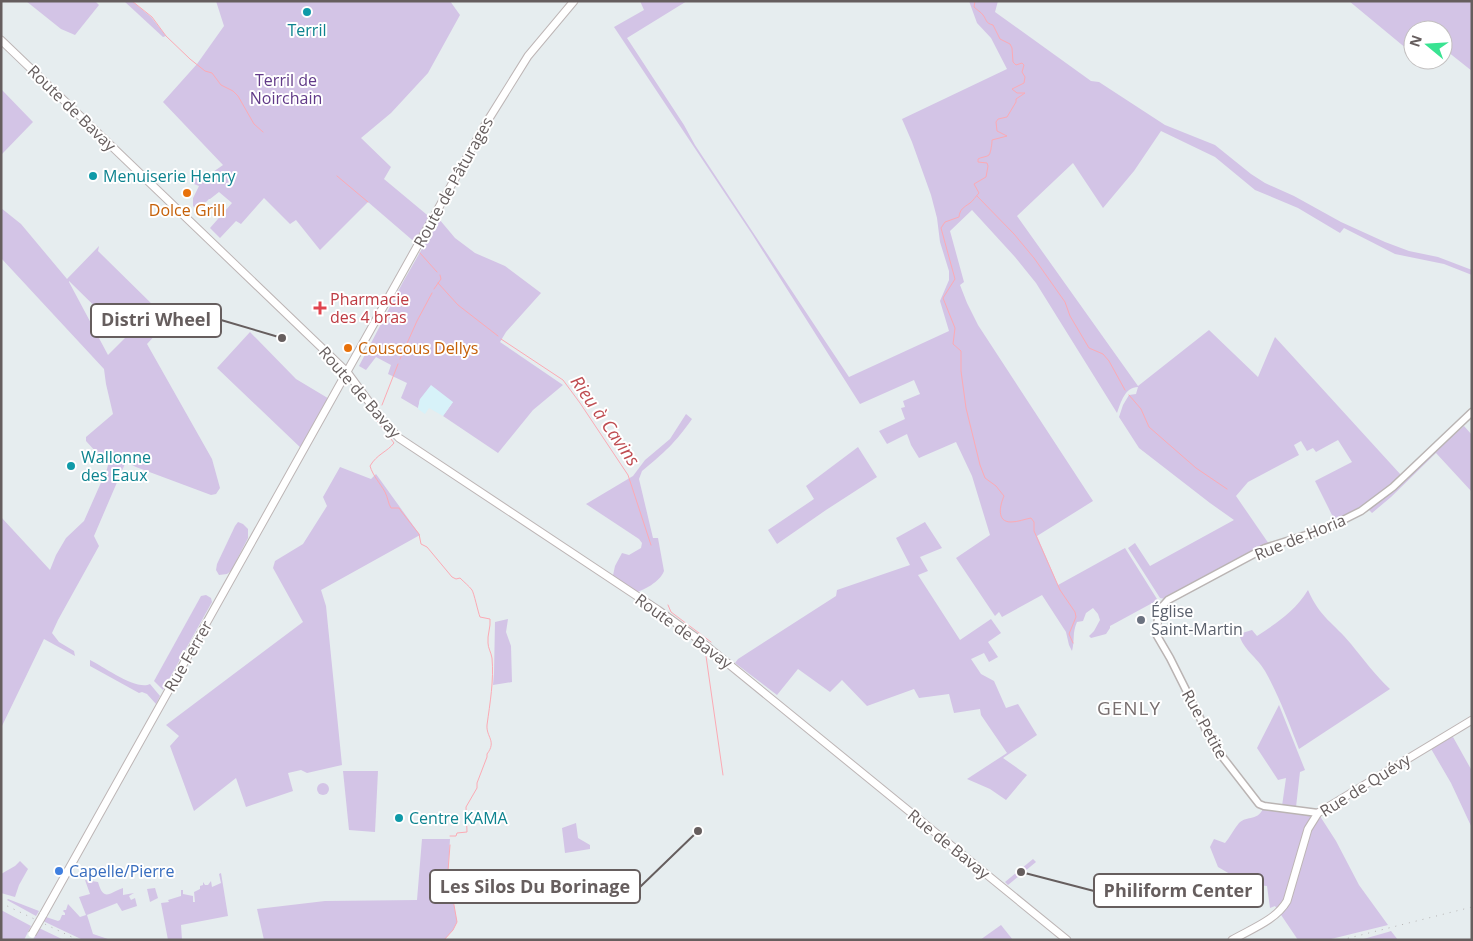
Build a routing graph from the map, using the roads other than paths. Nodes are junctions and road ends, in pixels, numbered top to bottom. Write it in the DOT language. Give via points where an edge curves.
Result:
graph roads {
  1 [pos="574,1"];
  2 [pos="1,40"];
  3 [pos="347,372"];
  4 [pos="1472,412"];
  5 [pos="1156,634"];
  6 [pos="1472,720"];
  7 [pos="832,748"];
  8 [pos="1318,813"];
  9 [pos="31,937"];
  10 [pos="1067,940"];
  11 [pos="1232,940"];
  1 -- 3 [label="main road, Route de Pâturages" via="514,76"];
  2 -- 3 [label="main road, Route de Bavay"];
  3 -- 7 [label="main road, Route de Bavay" via="383,421 404,442 680,626"];
  3 -- 9 [label="main road, Rue Ferrer, bridge"];
  4 -- 5 [label="street, Rue de Horia" via="1393,486 1361,511 1326,529 1265,548 1166,602 1158,613"];
  5 -- 8 [label="street, Rue Petite" via="1214,746 1255,800 1264,806"];
  6 -- 8 [label="main road, Rue de Quévy"];
  7 -- 10 [label="main road, Rue de Bavay"];
  8 -- 11 [label="main road, Rue de Quévy" via="1308,829 1282,908"];
}
